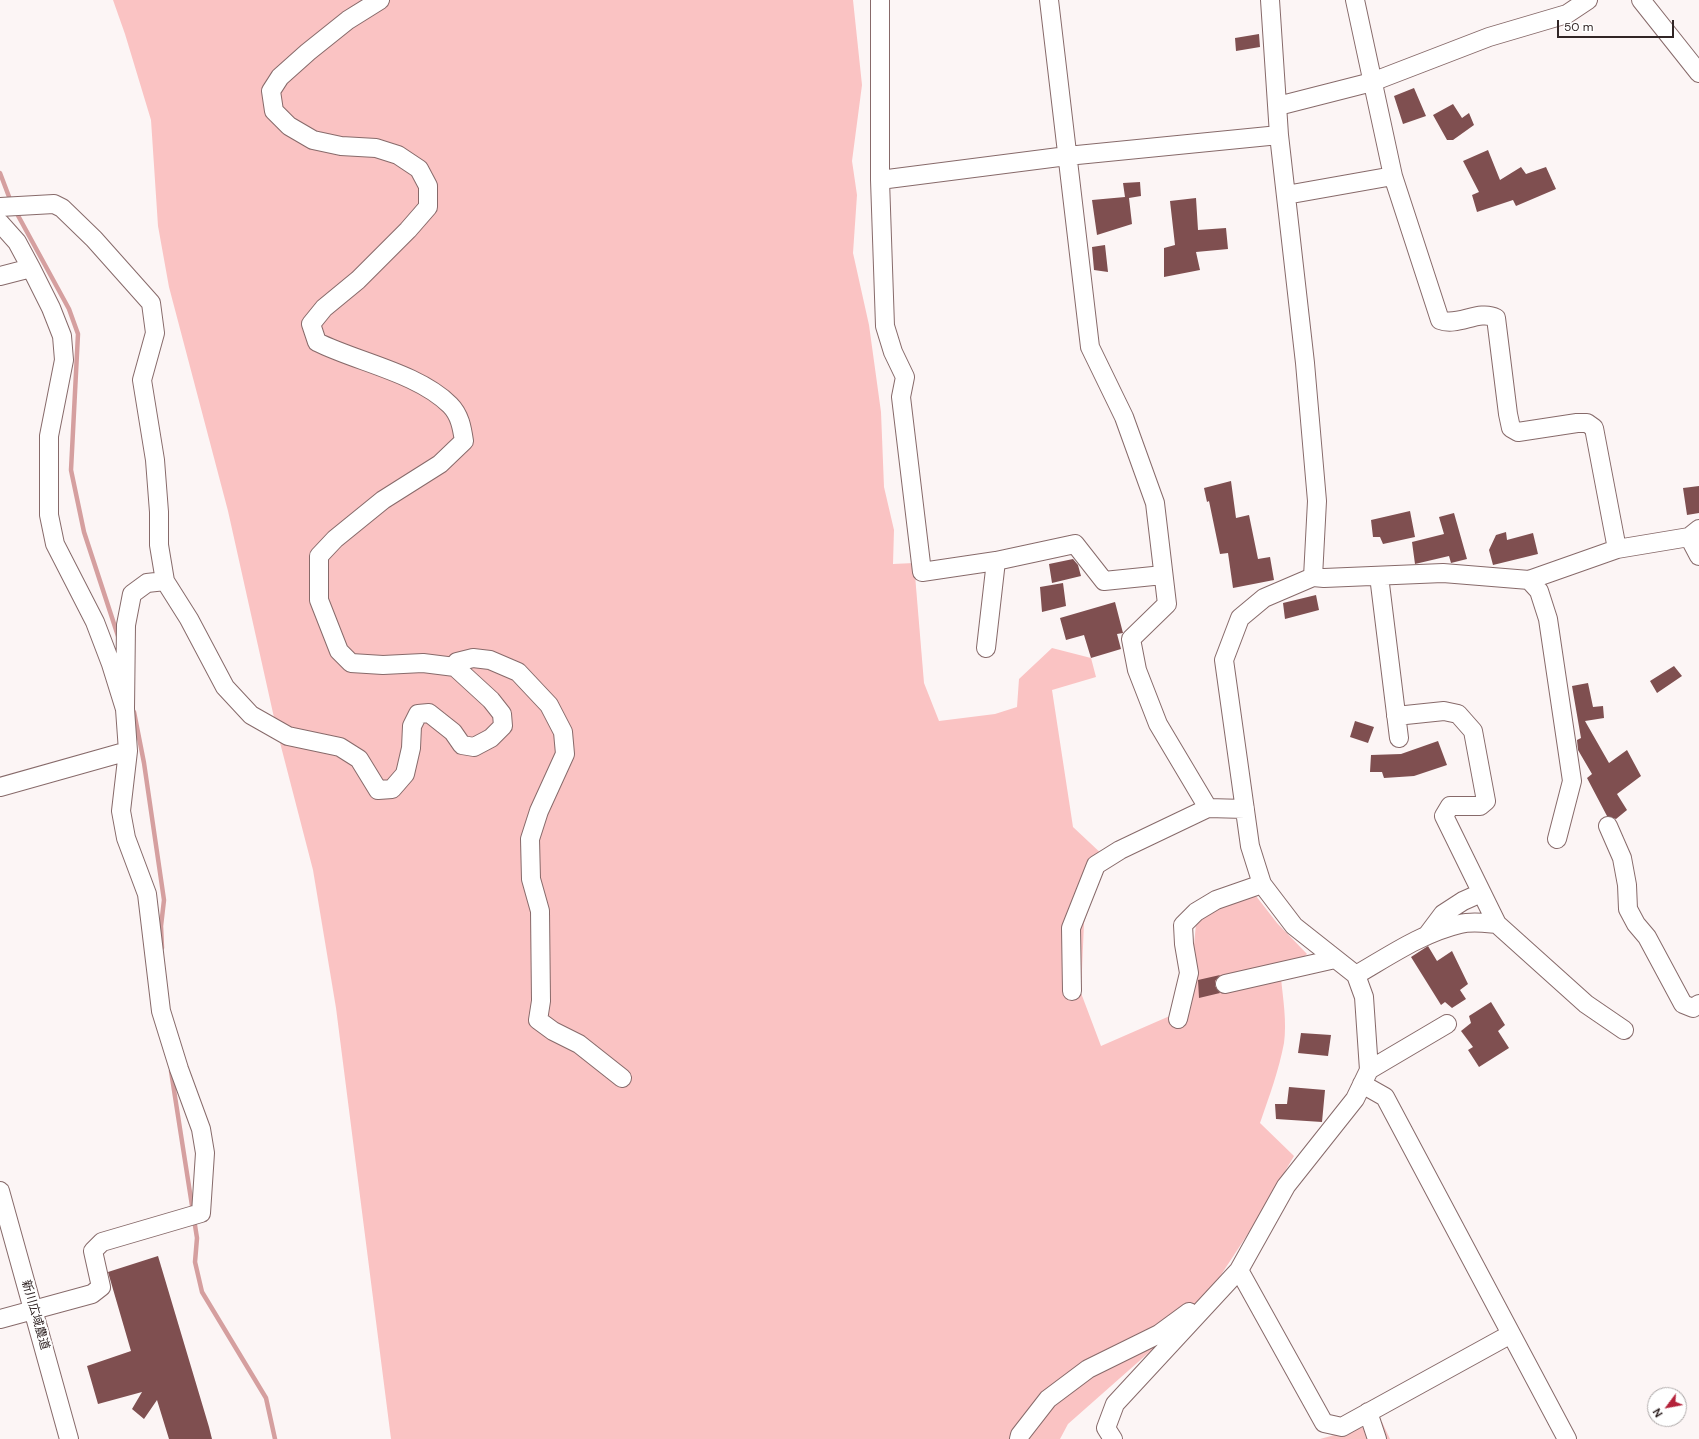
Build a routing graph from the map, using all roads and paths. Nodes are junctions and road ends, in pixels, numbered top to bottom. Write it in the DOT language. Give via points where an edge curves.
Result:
graph roads {
  1 [pos="380,0"];
  2 [pos="880,0"];
  3 [pos="1048,0"];
  4 [pos="1270,0"];
  5 [pos="1355,0"];
  6 [pos="1588,0"];
  7 [pos="1641,0"];
  8 [pos="1563,7"];
  9 [pos="1699,73"];
  10 [pos="1372,82"];
  11 [pos="1278,106"];
  12 [pos="1279,135"];
  13 [pos="1067,156"];
  14 [pos="1393,176"];
  15 [pos="880,180"];
  16 [pos="1286,195"];
  17 [pos="0,207"];
  18 [pos="0,223"];
  19 [pos="31,268"];
  20 [pos="0,276"];
  21 [pos="1694,533"];
  22 [pos="1617,549"];
  23 [pos="1699,556"];
  24 [pos="996,561"];
  25 [pos="1163,574"];
  26 [pos="1379,576"];
  27 [pos="1313,577"];
  28 [pos="1529,580"];
  29 [pos="165,581"];
  30 [pos="986,648"];
  31 [pos="455,668"];
  32 [pos="125,709"];
  33 [pos="1396,716"];
  34 [pos="1399,738"];
  35 [pos="128,751"];
  36 [pos="0,786"];
  37 [pos="1208,808"];
  38 [pos="1245,810"];
  39 [pos="1608,826"];
  40 [pos="1557,839"];
  41 [pos="1262,884"];
  42 [pos="1481,893"];
  43 [pos="1497,924"];
  44 [pos="1428,934"];
  45 [pos="1335,959"];
  46 [pos="1356,975"];
  47 [pos="1224,984"];
  48 [pos="1072,991"];
  49 [pos="1699,1004"];
  50 [pos="1178,1019"];
  51 [pos="1447,1024"];
  52 [pos="1624,1030"];
  53 [pos="1366,1077"];
  54 [pos="622,1078"];
  55 [pos="0,1191"];
  56 [pos="1239,1270"];
  57 [pos="1223,1288"];
  58 [pos="33,1310"];
  59 [pos="0,1319"];
  60 [pos="1511,1334"];
  61 [pos="1368,1412"];
  62 [pos="69,1439"];
  63 [pos="1019,1439"];
  64 [pos="1113,1439"];
  65 [pos="1376,1439"];
  66 [pos="1567,1439"];
  1 -- 31 [label="street" via="348,20 280,77 271,91 274,111 289,126 313,140 341,146 376,148 398,155 419,169 428,186 428,207 358,280 324,308 311,324 317,342 418,382 450,405 461,422 464,441 440,464 383,500 319,556 319,600 339,651 351,663 423,663"];
  2 -- 15 [label="street"];
  3 -- 13 [label="street"];
  4 -- 11 [label="street"];
  5 -- 10 [label="street"];
  6 -- 8 [label="street"];
  7 -- 9 [label="street"];
  8 -- 10 [label="street"];
  10 -- 11 [label="street"];
  10 -- 14 [label="street"];
  11 -- 12 [label="street"];
  12 -- 13 [label="street"];
  12 -- 16 [label="street"];
  13 -- 15 [label="street"];
  13 -- 25 [label="street" via="1090,347 1124,417 1155,503"];
  14 -- 16 [label="street"];
  14 -- 22 [label="street" via="1440,320 1447,323 1489,315 1496,318 1511,428 1518,432 1588,423 1594,428"];
  15 -- 24 [label="street" via="885,326 893,352 905,377 901,397 922,572"];
  16 -- 27 [label="street" via="1305,363 1317,502"];
  17 -- 29 [label="street" via="54,204 62,208 94,239 151,303 155,333 142,380 155,460 160,512 159,545"];
  18 -- 19 [label="street" via="17,242"];
  19 -- 20 [label="street"];
  19 -- 32 [label="street" via="62,336 64,360 49,436 49,515 55,544 96,622"];
  21 -- 22 [label="street"];
  21 -- 23 [label="street"];
  22 -- 28 [label="street"];
  24 -- 25 [label="street" via="1075,544 1104,581"];
  24 -- 30 [label="street"];
  25 -- 37 [label="street" via="1167,604 1131,639 1137,670 1158,724"];
  26 -- 27 [label="street"];
  26 -- 28 [label="street" via="1442,573"];
  26 -- 33 [label="street"];
  27 -- 38 [label="street" via="1264,598 1240,618 1224,660"];
  28 -- 40 [label="street" via="1539,591 1548,619 1572,781"];
  29 -- 31 [label="street" via="189,619 225,687 251,715 288,736 340,747 359,759 378,790 392,790 405,774 412,748 412,726 418,714 429,713 453,732 462,745 474,747 491,738 503,726 502,714 491,700"];
  29 -- 32 [label="street" via="147,583 132,594 126,625"];
  31 -- 54 [label="street" via="457,662 473,658 490,660 518,672 549,705 563,732 565,754 539,811 530,839 531,879 540,911 541,1001 538,1020 578,1044"];
  32 -- 35 [label="street"];
  33 -- 34 [label="street"];
  33 -- 42 [label="street" via="1444,711 1458,714 1473,731 1486,801 1480,806 1450,806 1444,816"];
  35 -- 36 [label="street"];
  35 -- 58 [label="street" via="121,811 126,838 146,894 161,1011 201,1129 205,1153 201,1213 102,1242 93,1250 101,1286 92,1294"];
  37 -- 38 [label="street"];
  37 -- 48 [label="street" via="1120,850 1096,865 1071,928"];
  38 -- 41 [label="street" via="1250,846"];
  39 -- 49 [label="street" via="1622,858 1628,909 1647,937 1683,1004 1693,1008"];
  41 -- 45 [label="street" via="1294,926"];
  41 -- 50 [label="street" via="1216,900 1196,912 1183,925 1189,973"];
  42 -- 43 [label="street"];
  42 -- 44 [label="street" via="1442,914"];
  43 -- 44 [label="street" via="1461,924"];
  43 -- 52 [label="street" via="1586,1004"];
  44 -- 46 [label="street"];
  45 -- 46 [label="street"];
  45 -- 47 [label="street"];
  46 -- 53 [label="street" via="1364,997"];
  51 -- 53 [label="street"];
  53 -- 56 [label="street" via="1355,1099 1286,1186"];
  53 -- 60 [label="street" via="1385,1097"];
  55 -- 58 [label="street, 新川広域農道"];
  56 -- 57 [label="street"];
  56 -- 61 [label="street" via="1324,1423 1342,1427"];
  57 -- 63 [label="street" via="1159,1334 1088,1369 1048,1399"];
  57 -- 64 [label="street" via="1114,1404 1106,1428"];
  58 -- 59 [label="street"];
  58 -- 62 [label="street, 新川広域農道"];
  60 -- 61 [label="street"];
  60 -- 66 [label="street"];
  61 -- 65 [label="street"];
}
